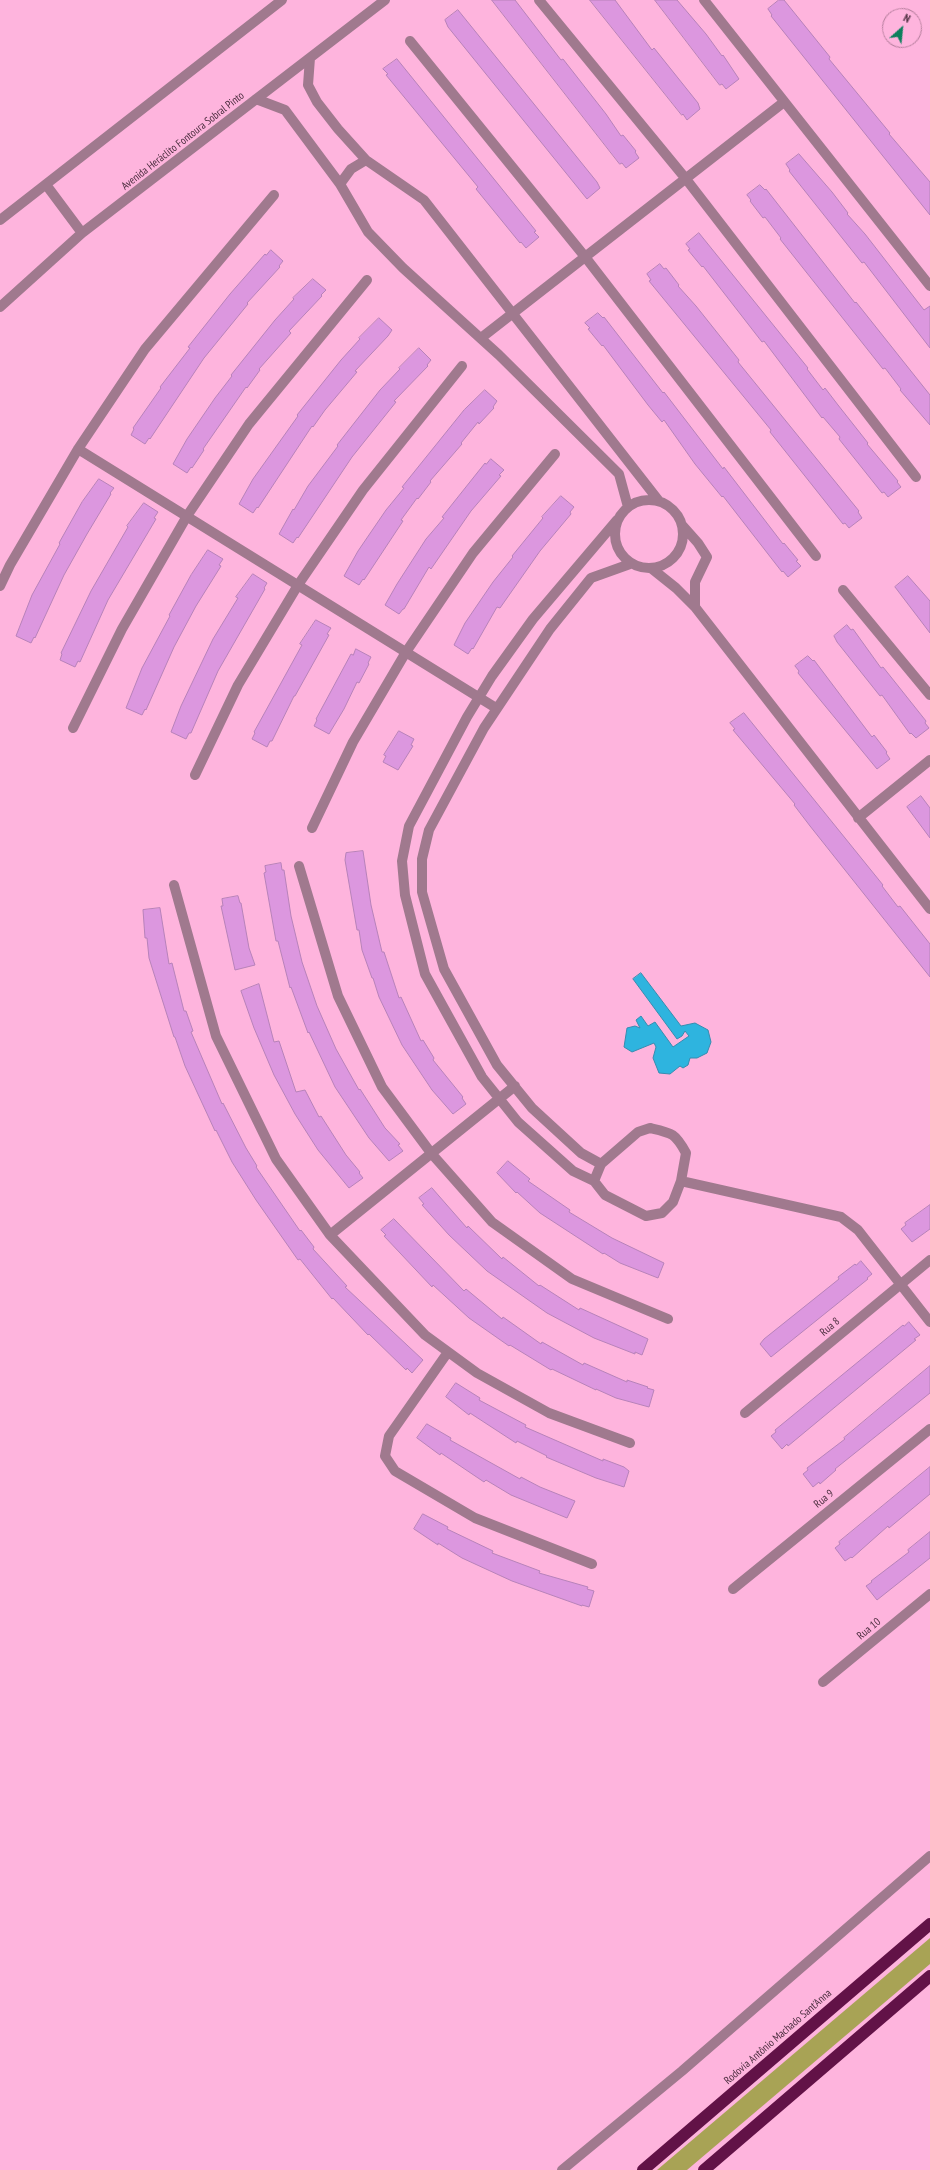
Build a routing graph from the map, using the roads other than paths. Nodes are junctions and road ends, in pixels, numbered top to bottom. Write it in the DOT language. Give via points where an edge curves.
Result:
graph roads {
  1 [pos="282,0"];
  2 [pos="385,0"];
  3 [pos="539,0"];
  4 [pos="704,0"];
  5 [pos="410,42"];
  6 [pos="310,58"];
  7 [pos="256,100"];
  8 [pos="784,102"];
  9 [pos="366,160"];
  10 [pos="686,179"];
  11 [pos="340,184"];
  12 [pos="46,186"];
  13 [pos="274,195"];
  14 [pos="0,220"];
  15 [pos="82,233"];
  16 [pos="586,258"];
  17 [pos="367,280"];
  18 [pos="930,286"];
  19 [pos="0,307"];
  20 [pos="514,315"];
  21 [pos="481,338"];
  22 [pos="462,366"];
  23 [pos="78,449"];
  24 [pos="554,454"];
  25 [pos="916,477"];
  26 [pos="660,501"];
  27 [pos="628,507"];
  28 [pos="186,516"];
  29 [pos="617,520"];
  30 [pos="682,525"];
  31 [pos="816,556"];
  32 [pos="630,564"];
  33 [pos="651,568"];
  34 [pos="298,585"];
  35 [pos="0,586"];
  36 [pos="843,590"];
  37 [pos="695,607"];
  38 [pos="406,652"];
  39 [pos="930,695"];
  40 [pos="479,698"];
  41 [pos="496,708"];
  42 [pos="73,728"];
  43 [pos="930,760"];
  44 [pos="195,775"];
  45 [pos="858,818"];
  46 [pos="312,828"];
  47 [pos="299,866"];
  48 [pos="174,885"];
  49 [pos="930,909"];
  50 [pos="515,1086"];
  51 [pos="499,1098"];
  52 [pos="431,1153"];
  53 [pos="601,1164"];
  54 [pos="681,1180"];
  55 [pos="594,1181"];
  56 [pos="330,1235"];
  57 [pos="930,1260"];
  58 [pos="900,1284"];
  59 [pos="668,1319"];
  60 [pos="930,1322"];
  61 [pos="448,1352"];
  62 [pos="745,1413"];
  63 [pos="930,1429"];
  64 [pos="630,1443"];
  65 [pos="592,1564"];
  66 [pos="733,1589"];
  67 [pos="930,1594"];
  68 [pos="823,1682"];
  69 [pos="930,1856"];
  70 [pos="930,1924"];
  71 [pos="930,1976"];
  72 [pos="562,2170"];
  73 [pos="642,2170"];
  74 [pos="704,2170"];
  1 -- 12 [label="street"];
  2 -- 6 [label="street, Avenida Heráclito Fontoura Sobral Pinto"];
  3 -- 10 [label="street"];
  4 -- 8 [label="street"];
  5 -- 16 [label="street"];
  6 -- 7 [label="street, Avenida Heráclito Fontoura Sobral Pinto"];
  6 -- 9 [label="street" via="308,85 317,102"];
  7 -- 11 [label="street" via="285,110"];
  7 -- 15 [label="street, Avenida Heráclito Fontoura Sobral Pinto"];
  8 -- 10 [label="street"];
  8 -- 18 [label="street"];
  9 -- 11 [label="street" via="351,169"];
  9 -- 20 [label="street" via="424,200"];
  10 -- 16 [label="street"];
  10 -- 25 [label="street"];
  11 -- 21 [label="street" via="368,232 403,268"];
  12 -- 14 [label="street"];
  12 -- 15 [label="street"];
  13 -- 23 [label="street" via="145,349"];
  15 -- 19 [label="street, Avenida Heráclito Fontoura Sobral Pinto"];
  16 -- 20 [label="street"];
  16 -- 31 [label="street"];
  17 -- 28 [label="street" via="249,424"];
  20 -- 21 [label="street"];
  20 -- 26 [label="street"];
  21 -- 27 [label="street" via="619,474"];
  22 -- 34 [label="street" via="363,490"];
  23 -- 28 [label="street"];
  23 -- 35 [label="street"];
  24 -- 38 [label="street" via="473,553"];
  26 -- 27 [label="street" via="643,500"];
  26 -- 30 [label="street" via="674,510"];
  27 -- 29 [label="street"];
  28 -- 34 [label="street"];
  28 -- 42 [label="street" via="122,629"];
  29 -- 32 [label="street" via="614,536 619,552"];
  29 -- 40 [label="street" via="533,619"];
  30 -- 33 [label="street" via="683,541 676,556 662,566"];
  30 -- 37 [label="street" via="707,557 695,582"];
  32 -- 33 [label="street"];
  32 -- 41 [label="street" via="591,578 550,629"];
  33 -- 37 [label="street"];
  34 -- 38 [label="street"];
  34 -- 44 [label="street" via="238,686"];
  36 -- 39 [label="street"];
  37 -- 45 [label="street"];
  38 -- 40 [label="street"];
  38 -- 46 [label="street" via="353,742"];
  40 -- 41 [label="street"];
  40 -- 51 [label="street" via="466,717 409,826 402,861 405,895 425,974 482,1077"];
  41 -- 50 [label="street" via="429,830 422,859 422,892 444,969 497,1065"];
  43 -- 45 [label="street"];
  45 -- 49 [label="street"];
  47 -- 52 [label="street" via="338,996 382,1087"];
  48 -- 56 [label="street" via="216,1036 276,1159"];
  50 -- 51 [label="street"];
  50 -- 53 [label="street" via="532,1108 581,1153"];
  51 -- 52 [label="street"];
  51 -- 55 [label="street" via="518,1122 573,1171"];
  52 -- 56 [label="street"];
  52 -- 59 [label="street" via="492,1222 572,1279"];
  53 -- 54 [label="street" via="638,1132 650,1128 678,1138 686,1153"];
  53 -- 55 [label="street"];
  54 -- 55 [label="street" via="667,1208 662,1213 646,1216 605,1195"];
  54 -- 58 [label="street" via="841,1217 858,1230"];
  56 -- 61 [label="street" via="426,1335"];
  57 -- 58 [label="street, Rua 8"];
  58 -- 60 [label="street"];
  58 -- 62 [label="street, Rua 8"];
  61 -- 64 [label="street" via="477,1373 549,1413"];
  61 -- 65 [label="street" via="389,1436 385,1456 395,1471 475,1518"];
  63 -- 66 [label="street, Rua 9"];
  67 -- 68 [label="street, Rua 10"];
  69 -- 72 [label="street" via="682,2071"];
  70 -- 73 [label="highway, Rodovia Antônio Machado Sant'Anna"];
  71 -- 74 [label="highway"];
}
